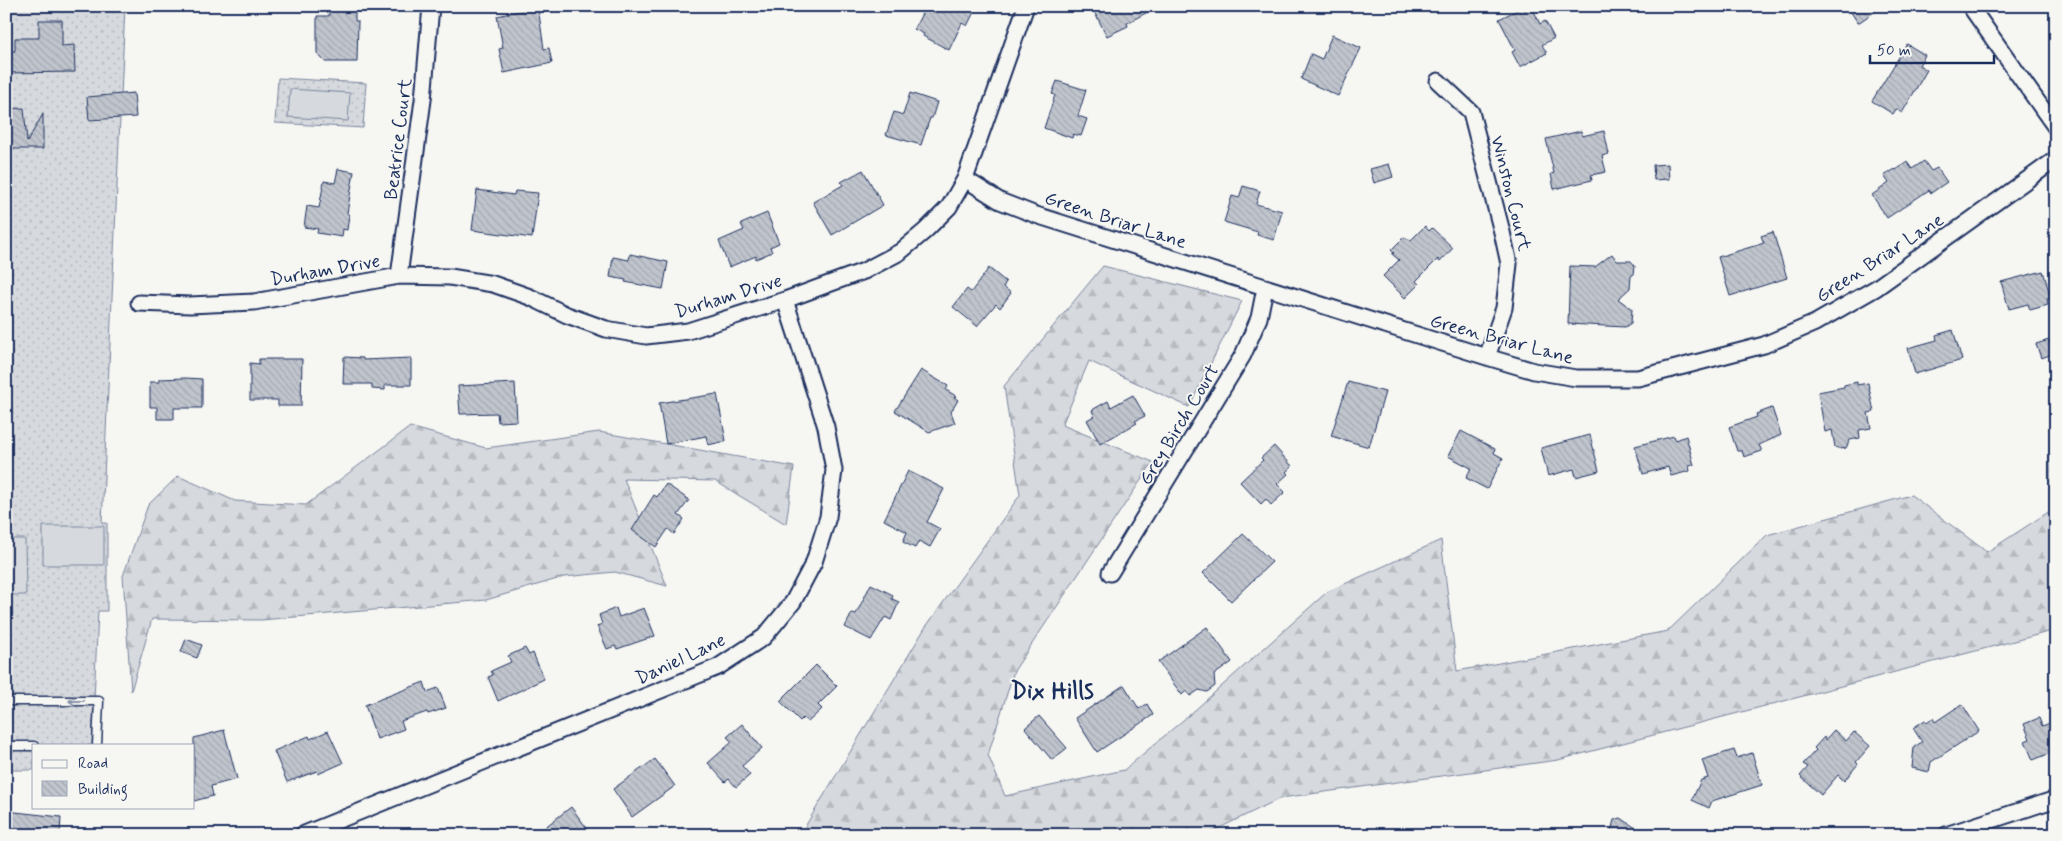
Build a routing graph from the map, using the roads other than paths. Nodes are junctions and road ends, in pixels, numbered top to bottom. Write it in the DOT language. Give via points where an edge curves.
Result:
graph roads {
  1 [pos="431,6"];
  2 [pos="1026,6"];
  3 [pos="1970,6"];
  4 [pos="1438,81"];
  5 [pos="2056,128"];
  6 [pos="2056,159"];
  7 [pos="965,179"];
  8 [pos="399,276"];
  9 [pos="1265,288"];
  10 [pos="785,300"];
  11 [pos="139,303"];
  12 [pos="1487,357"];
  13 [pos="1110,574"];
  14 [pos="6,701"];
  15 [pos="97,744"];
  16 [pos="6,746"];
  17 [pos="32,746"];
  18 [pos="2056,799"];
  19 [pos="302,835"];
  20 [pos="1946,835"];
  1 -- 8 [label="street, Beatrice Court" via="423,100"];
  2 -- 7 [label="street, Durham Drive"];
  3 -- 5 [label="street"];
  4 -- 12 [label="street, Winston Court" via="1471,112 1509,264 1504,308"];
  6 -- 12 [label="street, Green Briar Lane" via="1876,288 1815,323 1764,345 1638,378 1576,378 1534,371"];
  7 -- 9 [label="street, Green Briar Lane" via="1000,201"];
  7 -- 10 [label="street, Durham Drive" via="949,207 900,252 864,271"];
  8 -- 10 [label="street, Durham Drive" via="450,277 493,284 530,297 566,316 606,329 646,336 688,331"];
  8 -- 11 [label="street, Durham Drive" via="254,302"];
  9 -- 12 [label="street, Green Briar Lane"];
  9 -- 13 [label="street, Grey Birch Court" via="1259,318 1243,355"];
  10 -- 19 [label="street, Daniel Lane" via="826,427 834,470 828,517 814,562 793,602 764,637 718,667"];
  15 -- 14 [label="lane, one-way" via="99,701"];
  16 -- 17 [label="lane"];
  18 -- 20 [label="street"];
}
